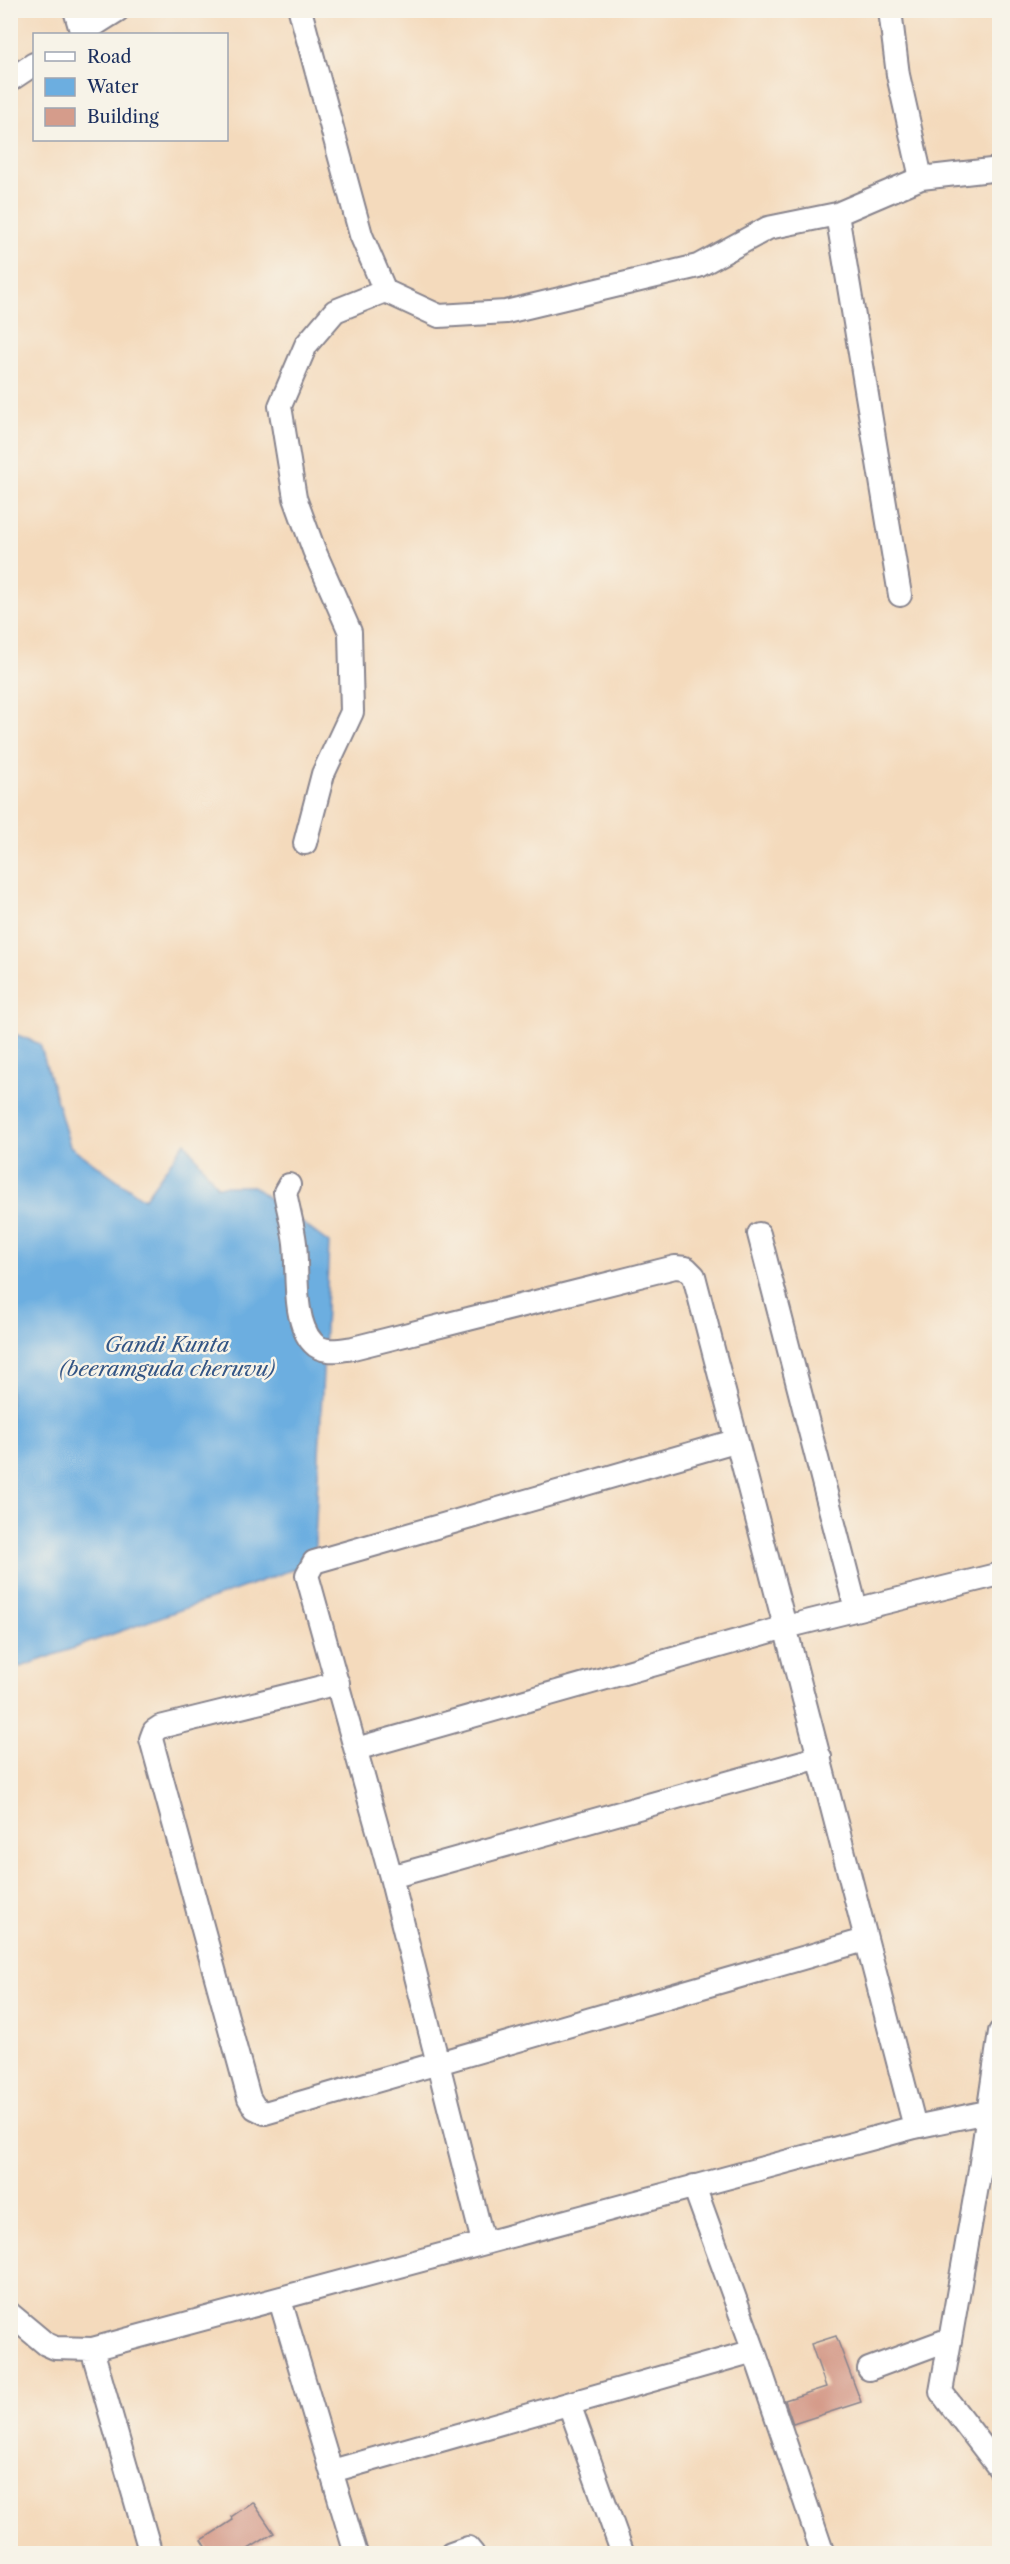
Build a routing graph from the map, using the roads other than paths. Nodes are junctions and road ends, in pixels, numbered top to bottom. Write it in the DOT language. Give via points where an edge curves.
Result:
graph roads {
  1 [pos="75,10"];
  2 [pos="117,10"];
  3 [pos="300,10"];
  4 [pos="890,10"];
  5 [pos="81,33"];
  6 [pos="82,33"];
  7 [pos="33,65"];
  8 [pos="10,80"];
  9 [pos="999,168"];
  10 [pos="921,178"];
  11 [pos="837,214"];
  12 [pos="385,291"];
  13 [pos="900,594"];
  14 [pos="305,843"];
  15 [pos="289,1185"];
  16 [pos="759,1234"];
  17 [pos="735,1441"];
  18 [pos="999,1574"];
  19 [pos="856,1609"];
  20 [pos="786,1627"];
  21 [pos="338,1683"];
  22 [pos="356,1749"];
  23 [pos="820,1757"];
  24 [pos="391,1877"];
  25 [pos="865,1940"];
  26 [pos="999,2032"];
  27 [pos="437,2063"];
  28 [pos="996,2084"];
  29 [pos="987,2112"];
  30 [pos="915,2127"];
  31 [pos="694,2186"];
  32 [pos="483,2242"];
  33 [pos="280,2300"];
  34 [pos="10,2314"];
  35 [pos="950,2339"];
  36 [pos="92,2349"];
  37 [pos="754,2351"];
  38 [pos="869,2368"];
  39 [pos="569,2404"];
  40 [pos="999,2469"];
  41 [pos="332,2471"];
  42 [pos="151,2553"];
  43 [pos="356,2553"];
  44 [pos="451,2553"];
  45 [pos="473,2553"];
  46 [pos="623,2553"];
  47 [pos="823,2553"];
  1 -- 5 [label="street"];
  2 -- 6 [label="street"];
  3 -- 12 [label="street" via="361,235"];
  4 -- 10 [label="street" via="898,75"];
  7 -- 8 [label="street"];
  9 -- 10 [label="street"];
  10 -- 11 [label="street"];
  11 -- 12 [label="street" via="768,228 698,266 506,312 439,316"];
  11 -- 13 [label="street"];
  12 -- 14 [label="street" via="335,311 306,345 280,406 295,498 350,632 352,712 323,774"];
  15 -- 17 [label="street" via="285,1192 295,1241 302,1319 309,1337 321,1348 353,1348 675,1267 686,1268 694,1276"];
  16 -- 19 [label="street"];
  17 -- 20 [label="street"];
  17 -- 21 [label="street" via="314,1562 307,1575"];
  18 -- 19 [label="street"];
  19 -- 20 [label="street"];
  20 -- 22 [label="street"];
  20 -- 23 [label="street"];
  21 -- 22 [label="street"];
  21 -- 27 [label="street" via="160,1727 151,1739 255,2109 265,2113"];
  22 -- 24 [label="street"];
  23 -- 24 [label="street"];
  23 -- 25 [label="street"];
  24 -- 27 [label="street"];
  25 -- 27 [label="street"];
  25 -- 30 [label="street"];
  26 -- 28 [label="street"];
  27 -- 32 [label="street"];
  28 -- 29 [label="street"];
  29 -- 30 [label="street"];
  29 -- 35 [label="street"];
  30 -- 31 [label="street"];
  31 -- 32 [label="street"];
  31 -- 37 [label="street"];
  32 -- 33 [label="street"];
  33 -- 36 [label="street"];
  33 -- 41 [label="street"];
  34 -- 36 [label="street" via="55,2348"];
  35 -- 38 [label="street"];
  35 -- 40 [label="street" via="941,2392"];
  36 -- 42 [label="street"];
  37 -- 39 [label="street"];
  37 -- 47 [label="street"];
  39 -- 41 [label="street"];
  39 -- 46 [label="street"];
  41 -- 43 [label="street"];
  44 -- 45 [label="street" via="468,2548"];
}
